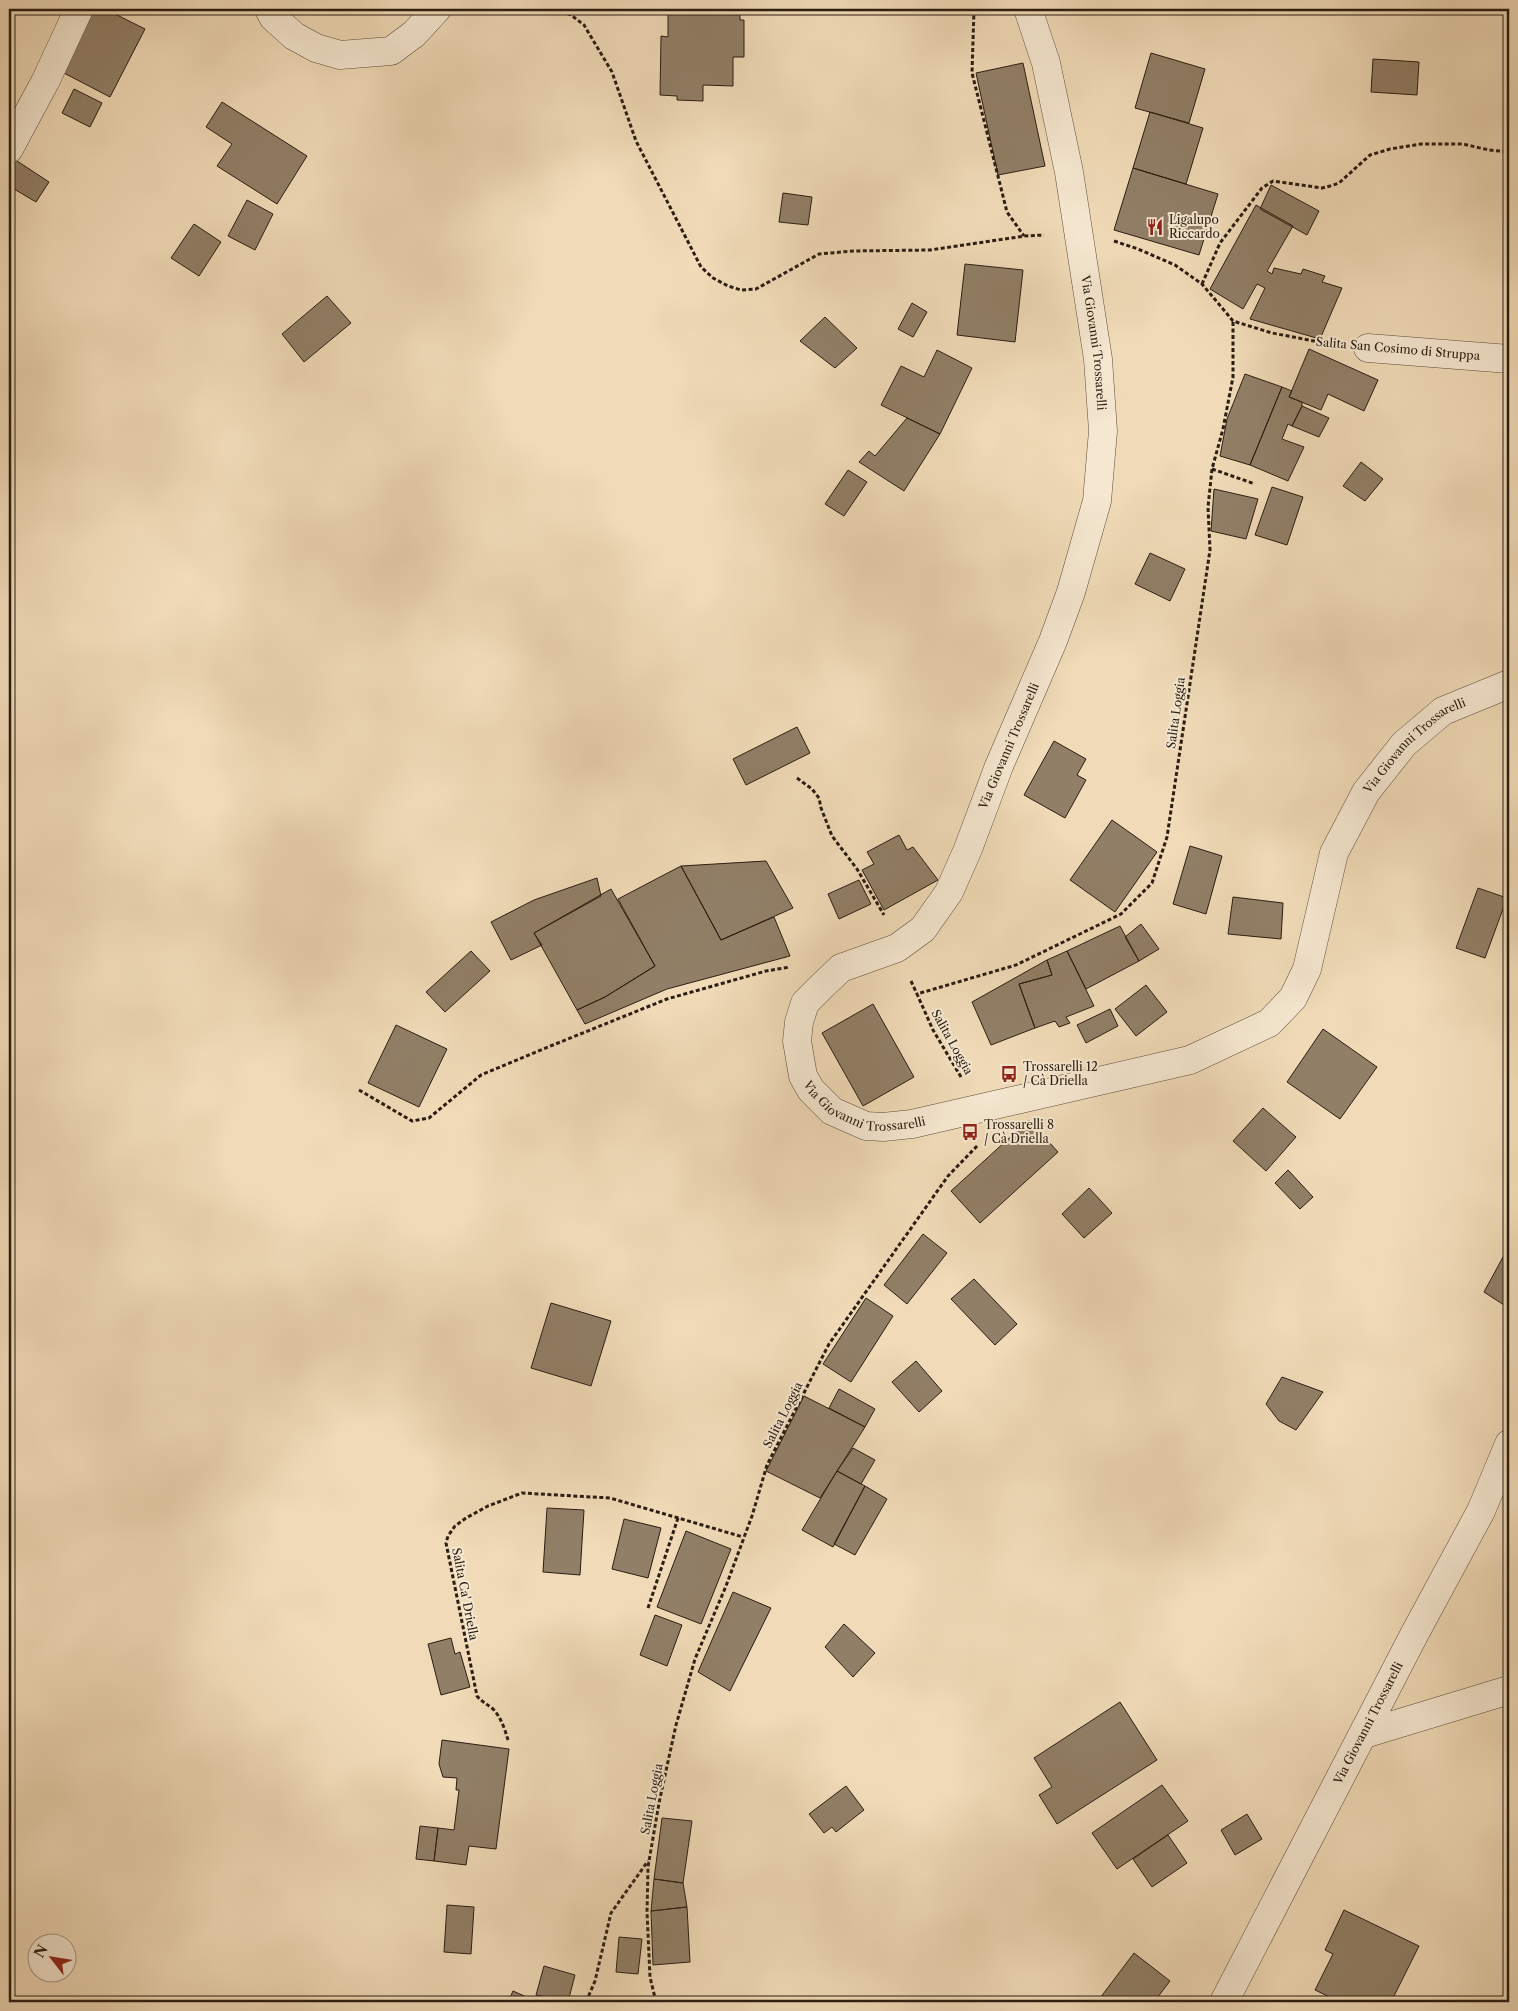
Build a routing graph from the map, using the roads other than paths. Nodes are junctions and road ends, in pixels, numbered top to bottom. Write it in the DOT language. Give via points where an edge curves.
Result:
graph roads {
  1 [pos="79,9"];
  2 [pos="269,9"];
  3 [pos="437,9"];
  4 [pos="1028,9"];
  5 [pos="9,148"];
  6 [pos="1368,348"];
  7 [pos="1509,359"];
  8 [pos="1509,684"];
  9 [pos="1509,1444"];
  10 [pos="1509,1690"];
  11 [pos="1364,1734"];
  12 [pos="1224,2002"];
  1 -- 5 [label="street"];
  2 -- 3 [label="street" via="294,36 316,48 340,55 391,50 414,34"];
  4 -- 8 [label="street, Via Giovanni Trossarelli" via="1046,63 1069,172 1098,359 1103,431 1097,501 1054,641 949,892 923,929 897,948 841,968 805,1003 797,1041 803,1076 811,1090 832,1111 866,1126 912,1124 1190,1060 1269,1024 1293,998 1307,969 1334,853 1366,792 1404,744 1442,710"];
  6 -- 7 [label="street, Salita San Cosimo di Struppa"];
  9 -- 11 [label="street, Via Giovanni Trossarelli" via="1481,1511"];
  10 -- 11 [label="street"];
  11 -- 12 [label="street, Via Giovanni Trossarelli"];
}
